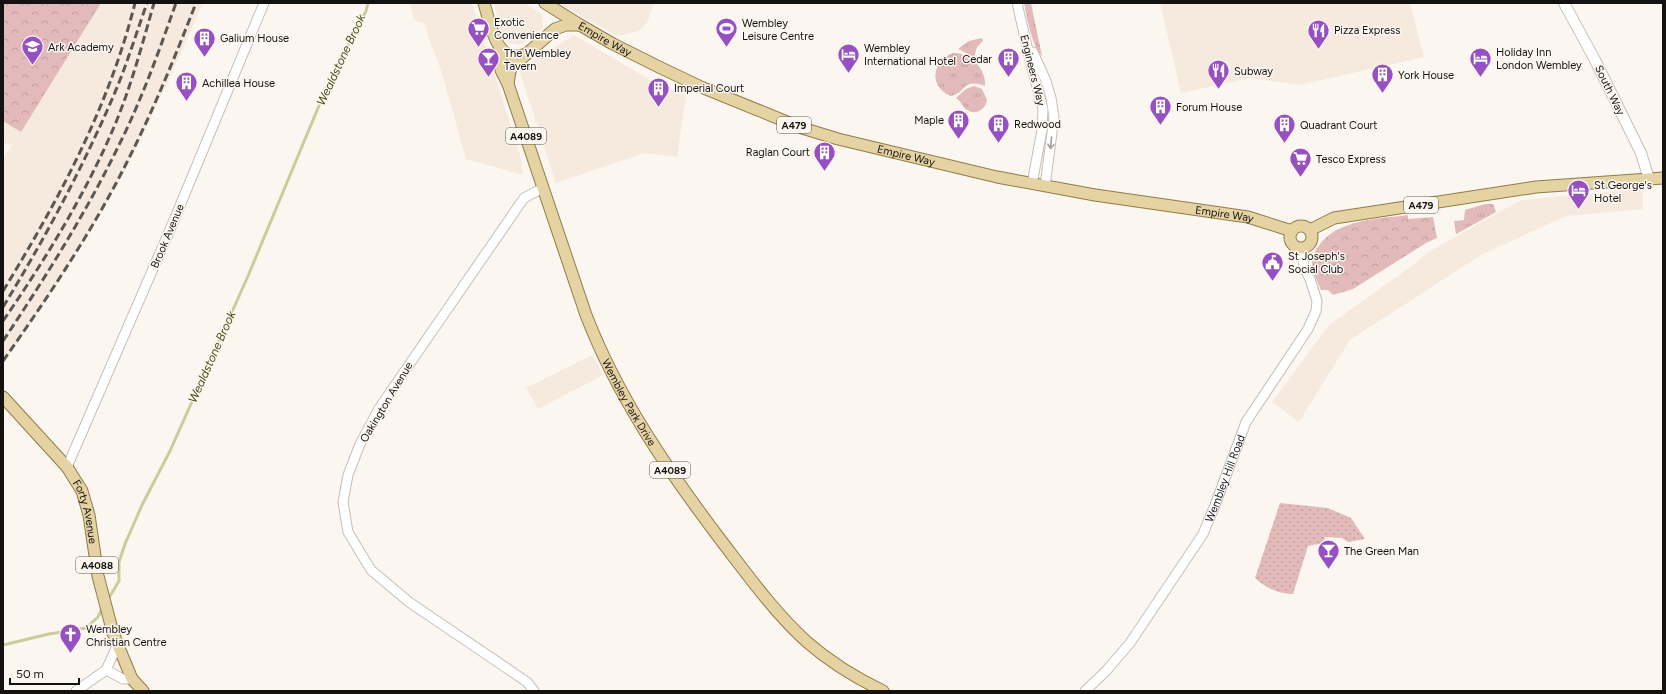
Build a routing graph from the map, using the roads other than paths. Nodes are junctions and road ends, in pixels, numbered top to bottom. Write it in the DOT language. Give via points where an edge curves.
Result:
graph roads {
  1 [pos="264,3"];
  2 [pos="484,3"];
  3 [pos="1017,3"];
  4 [pos="1564,3"];
  5 [pos="548,6"];
  6 [pos="580,26"];
  7 [pos="1022,26"];
  8 [pos="550,34"];
  9 [pos="500,49"];
  10 [pos="526,54"];
  11 [pos="508,84"];
  12 [pos="1663,178"];
  13 [pos="1649,179"];
  14 [pos="1032,184"];
  15 [pos="1046,186"];
  16 [pos="543,188"];
  17 [pos="1310,230"];
  18 [pos="1292,231"];
  19 [pos="1300,248"];
  20 [pos="3,398"];
  21 [pos="67,467"];
  22 [pos="117,646"];
  23 [pos="106,670"];
  24 [pos="132,679"];
  25 [pos="76,691"];
  26 [pos="143,691"];
  27 [pos="534,691"];
  28 [pos="883,691"];
  29 [pos="1085,691"];
  1 -- 21 [label="street, Brook Avenue" via="172,225"];
  2 -- 9 [label="main road, Wembley Park Drive / A4089"];
  3 -- 7 [label="street, Engineers Way"];
  4 -- 13 [label="main road, South Way" via="1641,153"];
  5 -- 6 [label="main road, Empire Way / A479"];
  5 -- 8 [label="main road" via="555,21"];
  6 -- 8 [label="main road" via="566,25"];
  6 -- 14 [label="main road, Empire Way / A479" via="701,87 802,128 959,169"];
  7 -- 14 [label="street, Engineers Way" via="1044,114"];
  7 -- 15 [label="street, Engineers Way, one-way" via="1046,82 1054,117"];
  8 -- 10 [label="main road"];
  9 -- 10 [label="main road" via="513,57"];
  9 -- 11 [label="main road, Wembley Park Drive / A4089" via="501,70"];
  10 -- 11 [label="main road" via="513,66"];
  11 -- 16 [label="main road, Wembley Park Drive / A4089"];
  12 -- 13 [label="main road, A479"];
  13 -- 17 [label="main road, Empire Way / A479" via="1536,187 1334,218"];
  14 -- 15 [label="main road, Empire Way / A479"];
  15 -- 18 [label="main road, Empire Way / A479" via="1248,217"];
  16 -- 27 [label="street, Oakington Avenue" via="524,198 380,407 360,444 348,475 343,502 348,532 371,570 409,602 527,682"];
  16 -- 28 [label="main road, Wembley Park Drive / A4089" via="597,344 639,421 671,471 750,579 780,614 807,642 839,667"];
  17 -- 18 [label="main road, Empire Way / A479" via="1301,226"];
  17 -- 19 [label="main road" via="1311,242"];
  18 -- 19 [label="main road" via="1292,243"];
  19 -- 29 [label="street, Wembley Hill Road" via="1317,301 1316,311 1308,329 1246,422 1203,534 1130,643"];
  20 -- 21 [label="main road, Forty Avenue / A4088"];
  21 -- 22 [label="main road, Forty Avenue / A4088" via="82,491 89,515 98,576"];
  22 -- 23 [label="street"];
  22 -- 24 [label="main road, Forty Avenue / A4088"];
  23 -- 24 [label="street" via="123,679"];
  23 -- 25 [label="street"];
  24 -- 26 [label="main road, Forty Avenue / A4088"];
}
